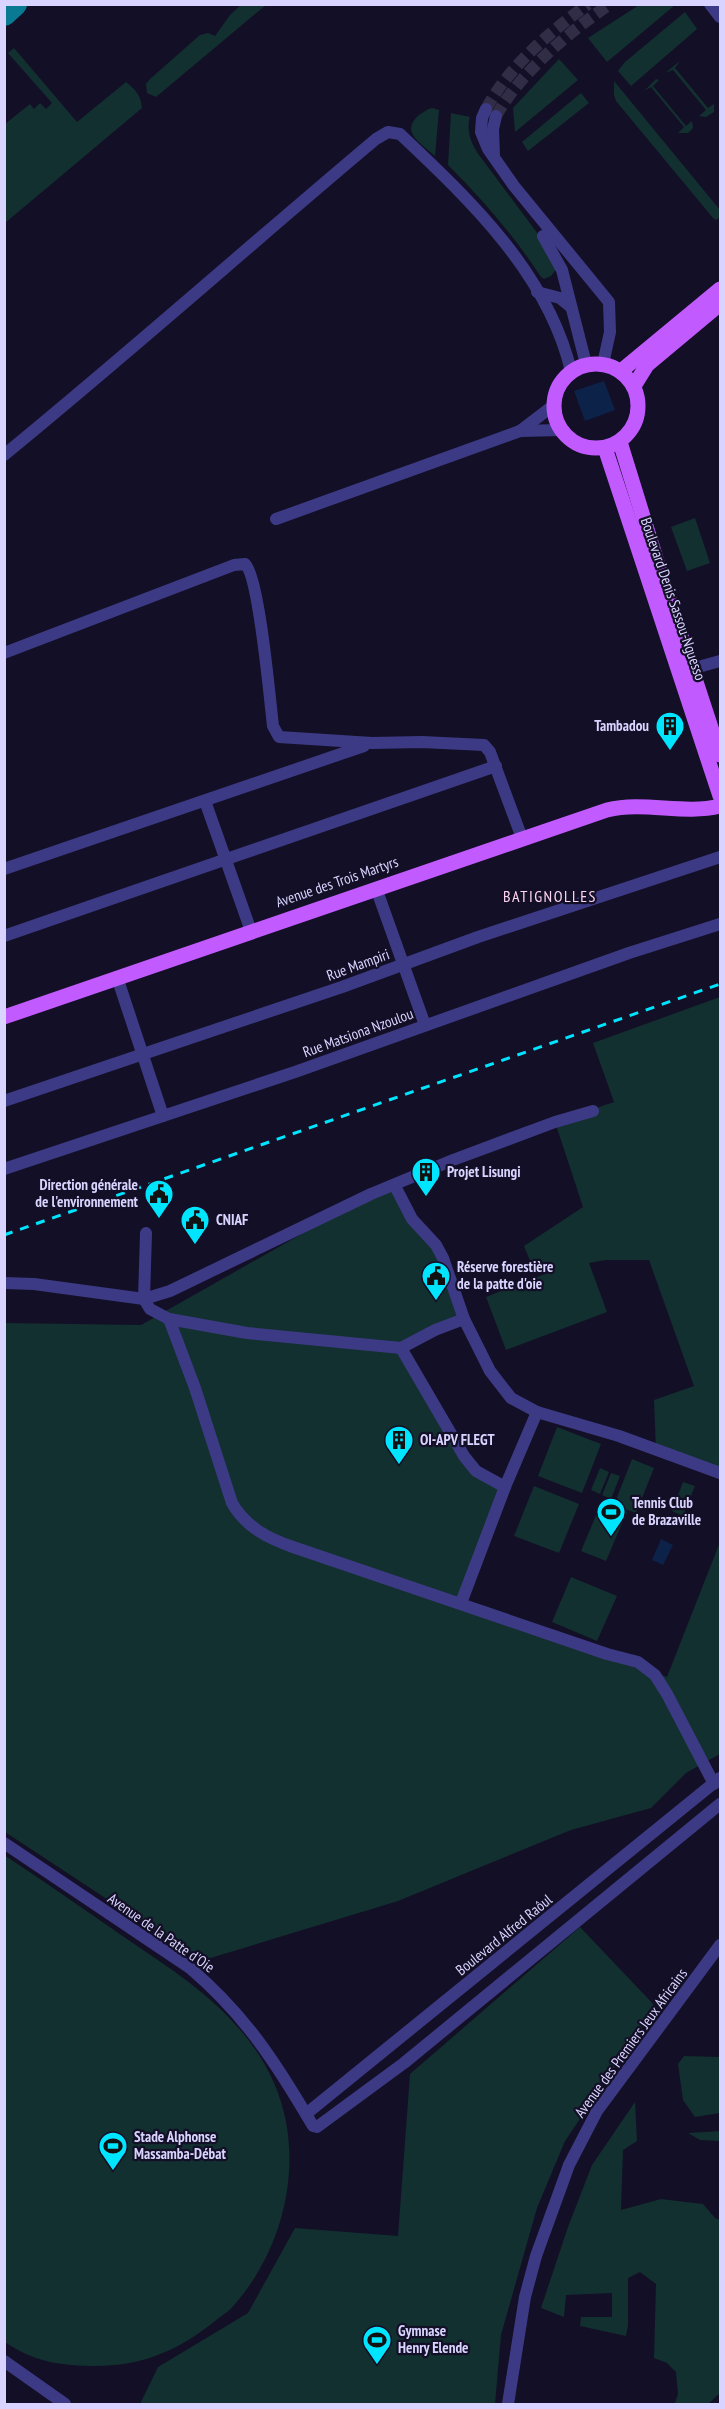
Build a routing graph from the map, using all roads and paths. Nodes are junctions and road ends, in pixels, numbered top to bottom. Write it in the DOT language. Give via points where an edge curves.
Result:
graph roads {
  1 [pos="710,4"];
  2 [pos="720,17"];
  3 [pos="491,112"];
  4 [pos="543,236"];
  5 [pos="720,289"];
  6 [pos="537,292"];
  7 [pos="720,304"];
  8 [pos="571,307"];
  9 [pos="586,364"];
  10 [pos="603,364"];
  11 [pos="571,371"];
  12 [pos="621,371"];
  13 [pos="634,386"];
  14 [pos="554,405"];
  15 [pos="561,430"];
  16 [pos="520,431"];
  17 [pos="620,442"];
  18 [pos="604,448"];
  19 [pos="4,455"];
  20 [pos="276,519"];
  21 [pos="4,653"];
  22 [pos="720,662"];
  23 [pos="692,669"];
  24 [pos="372,743"];
  25 [pos="720,756"];
  26 [pos="496,766"];
  27 [pos="720,797"];
  28 [pos="205,801"];
  29 [pos="720,806"];
  30 [pos="693,809"];
  31 [pos="720,817"];
  32 [pos="522,838"];
  33 [pos="720,857"];
  34 [pos="225,860"];
  35 [pos="4,869"];
  36 [pos="376,888"];
  37 [pos="720,924"];
  38 [pos="251,931"];
  39 [pos="4,936"];
  40 [pos="403,965"];
  41 [pos="117,977"];
  42 [pos="5,1016"];
  43 [pos="425,1025"];
  44 [pos="142,1054"];
  45 [pos="4,1101"];
  46 [pos="593,1111"];
  47 [pos="163,1116"];
  48 [pos="4,1169"];
  49 [pos="395,1186"];
  50 [pos="146,1233"];
  51 [pos="4,1283"];
  52 [pos="144,1299"];
  53 [pos="169,1319"];
  54 [pos="464,1319"];
  55 [pos="401,1348"];
  56 [pos="537,1412"];
  57 [pos="720,1473"];
  58 [pos="505,1487"];
  59 [pos="461,1603"];
  60 [pos="717,1781"];
  61 [pos="720,1804"];
  62 [pos="4,1843"];
  63 [pos="720,1945"];
  64 [pos="306,2114"];
  65 [pos="4,2361"];
  66 [pos="65,2404"];
  67 [pos="508,2404"];
  1 -- 2 [label="street"];
  3 -- 10 [label="street" via="482,118 482,136 494,158 609,302 610,332"];
  4 -- 8 [label="street" via="562,270"];
  5 -- 12 [label="main road"];
  6 -- 8 [label="street" via="560,298"];
  6 -- 11 [label="street" via="564,342"];
  6 -- 19 [label="street" via="492,225 400,134 388,132"];
  7 -- 13 [label="main road" via="647,365"];
  8 -- 9 [label="street"];
  9 -- 10 [label="main road"];
  9 -- 11 [label="main road"];
  10 -- 12 [label="main road"];
  11 -- 14 [label="main road" via="560,383"];
  12 -- 13 [label="main road"];
  13 -- 17 [label="main road" via="639,403 637,420"];
  14 -- 15 [label="main road"];
  14 -- 16 [label="street"];
  15 -- 16 [label="street"];
  15 -- 18 [label="main road" via="573,442 588,448"];
  16 -- 20 [label="street"];
  17 -- 18 [label="main road"];
  17 -- 23 [label="main road, Boulevard Denis Sassou-Nguesso"];
  18 -- 27 [label="main road, Boulevard Denis Sassou-Nguesso"];
  21 -- 24 [label="street" via="245,564 251,572 258,609 274,732 284,738"];
  22 -- 23 [label="street"];
  23 -- 25 [label="main road, Boulevard Denis Sassou-Nguesso"];
  24 -- 26 [label="street" via="484,745"];
  24 -- 28 [label="street"];
  26 -- 32 [label="street"];
  26 -- 34 [label="street"];
  27 -- 30 [label="main road, Avenue des Trois Martyrs"];
  28 -- 34 [label="street"];
  28 -- 35 [label="street"];
  29 -- 30 [label="main road, Avenue des Trois Martyrs"];
  30 -- 31 [label="main road"];
  30 -- 32 [label="main road, Avenue des Trois Martyrs" via="620,807"];
  32 -- 36 [label="main road, Avenue des Trois Martyrs"];
  33 -- 40 [label="street, Rue Mampiri" via="478,936"];
  34 -- 38 [label="street"];
  34 -- 39 [label="street"];
  36 -- 38 [label="main road, Avenue des Trois Martyrs"];
  36 -- 40 [label="street"];
  37 -- 43 [label="street, Rue Matsiona Nzoulou"];
  38 -- 41 [label="main road, Avenue des Trois Martyrs"];
  40 -- 43 [label="street"];
  40 -- 44 [label="street, Rue Mampiri"];
  41 -- 42 [label="main road, Avenue des Trois Martyrs"];
  41 -- 44 [label="street"];
  43 -- 47 [label="street, Rue Matsiona Nzoulou"];
  44 -- 45 [label="street, Rue Mampiri"];
  44 -- 47 [label="street"];
  46 -- 49 [label="street" via="555,1122"];
  47 -- 48 [label="street, Rue Matsiona Nzoulou"];
  49 -- 52 [label="street" via="170,1291"];
  49 -- 54 [label="street" via="412,1219 443,1258"];
  50 -- 52 [label="street"];
  51 -- 52 [label="street"];
  52 -- 53 [label="street" via="150,1309"];
  53 -- 55 [label="street" via="247,1333"];
  53 -- 59 [label="street" via="232,1503 250,1527 272,1540"];
  54 -- 55 [label="street"];
  54 -- 56 [label="street" via="500,1386 521,1405"];
  55 -- 58 [label="street" via="464,1456 476,1471"];
  56 -- 57 [label="street" via="619,1436"];
  56 -- 58 [label="street"];
  58 -- 59 [label="street"];
  59 -- 60 [label="street" via="644,1665 667,1694"];
  60 -- 64 [label="street, Boulevard Alfred Raôul"];
  61 -- 64 [label="street, Avenue de la Patte d'Oie" via="404,2063 320,2126 313,2126"];
  62 -- 64 [label="street, Avenue de la Patte d'Oie" via="190,1968 217,1992 266,2049"];
  63 -- 67 [label="street, Avenue des Premiers Jeux Africains" via="597,2111 569,2165 525,2297"];
  65 -- 66 [label="street"];
}
